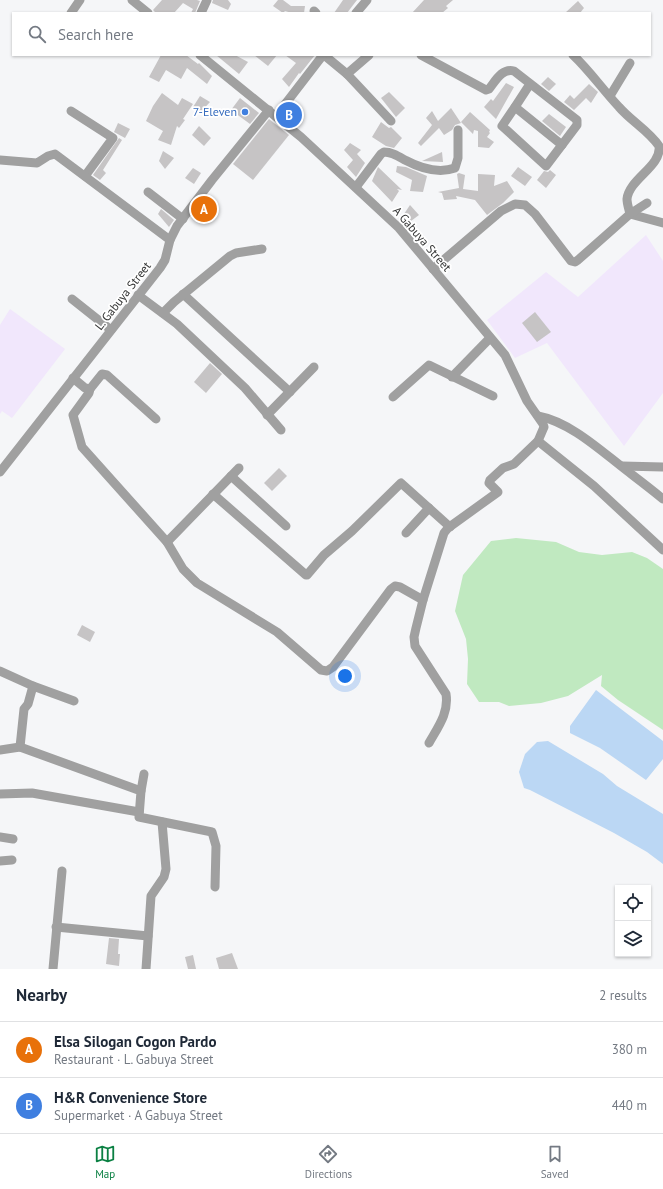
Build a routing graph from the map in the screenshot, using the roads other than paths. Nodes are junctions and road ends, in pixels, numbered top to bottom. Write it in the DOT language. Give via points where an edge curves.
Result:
graph roads {
  1 [pos="80,0"];
  2 [pos="132,0"];
  3 [pos="206,0"];
  4 [pos="366,0"];
  5 [pos="72,12"];
  6 [pos="147,12"];
  7 [pos="201,12"];
  8 [pos="357,12"];
  9 [pos="201,56"];
  10 [pos="322,56"];
  11 [pos="324,56"];
  12 [pos="368,56"];
  13 [pos="423,56"];
  14 [pos="574,56"];
  15 [pos="630,63"];
  16 [pos="347,74"];
  17 [pos="530,84"];
  18 [pos="610,96"];
  19 [pos="515,107"];
  20 [pos="269,110"];
  21 [pos="71,111"];
  22 [pos="276,116"];
  23 [pos="390,121"];
  24 [pos="458,130"];
  25 [pos="562,145"];
  26 [pos="0,160"];
  27 [pos="85,176"];
  28 [pos="356,187"];
  29 [pos="148,192"];
  30 [pos="648,203"];
  31 [pos="630,214"];
  32 [pos="183,219"];
  33 [pos="663,223"];
  34 [pos="170,240"];
  35 [pos="262,249"];
  36 [pos="433,269"];
  37 [pos="184,294"];
  38 [pos="138,295"];
  39 [pos="72,300"];
  40 [pos="163,313"];
  41 [pos="112,330"];
  42 [pos="490,338"];
  43 [pos="314,367"];
  44 [pos="452,377"];
  45 [pos="74,378"];
  46 [pos="90,388"];
  47 [pos="290,392"];
  48 [pos="494,396"];
  49 [pos="393,397"];
  50 [pos="267,415"];
  51 [pos="538,416"];
  52 [pos="156,419"];
  53 [pos="281,430"];
  54 [pos="538,441"];
  55 [pos="622,466"];
  56 [pos="663,467"];
  57 [pos="239,468"];
  58 [pos="0,472"];
  59 [pos="231,476"];
  60 [pos="213,494"];
  61 [pos="663,498"];
  62 [pos="429,508"];
  63 [pos="286,526"];
  64 [pos="450,527"];
  65 [pos="406,533"];
  66 [pos="167,542"];
  67 [pos="663,550"];
  68 [pos="423,600"];
  69 [pos="0,671"];
  70 [pos="33,686"];
  71 [pos="74,701"];
  72 [pos="429,743"];
  73 [pos="20,747"];
  74 [pos="0,750"];
  75 [pos="144,774"];
  76 [pos="140,791"];
  77 [pos="0,794"];
  78 [pos="139,812"];
  79 [pos="162,822"];
  80 [pos="0,837"];
  81 [pos="13,838"];
  82 [pos="12,860"];
  83 [pos="0,861"];
  84 [pos="62,871"];
  85 [pos="214,887"];
  86 [pos="56,927"];
  87 [pos="148,936"];
  88 [pos="53,969"];
  89 [pos="146,969"];
  1 -- 5 [label="street"];
  2 -- 6 [label="street"];
  3 -- 7 [label="street"];
  4 -- 8 [label="street"];
  9 -- 20 [label="street, A Gabuya Street"];
  10 -- 22 [label="street"];
  11 -- 16 [label="street"];
  12 -- 16 [label="street"];
  13 -- 17 [label="street" via="486,90 504,71 509,70 514,70"];
  14 -- 18 [label="street"];
  15 -- 18 [label="street"];
  16 -- 23 [label="street"];
  17 -- 19 [label="street"];
  17 -- 25 [label="street" via="577,120 577,125"];
  18 -- 31 [label="street" via="659,146 659,156 630,189 627,200"];
  19 -- 25 [label="street"];
  19 -- 25 [label="street" via="502,126 545,166 548,166"];
  20 -- 22 [label="street, A Gabuya Street"];
  20 -- 32 [label="street, L. Gabuya Street"];
  21 -- 27 [label="street" via="113,138"];
  22 -- 28 [label="street, A Gabuya Street"];
  24 -- 28 [label="street" via="458,158 455,168 423,168 393,153 384,152"];
  26 -- 27 [label="street" via="37,163 55,154"];
  27 -- 34 [label="street"];
  28 -- 36 [label="street, A Gabuya Street" via="400,228"];
  29 -- 32 [label="street"];
  30 -- 31 [label="street"];
  31 -- 33 [label="street"];
  31 -- 36 [label="street" via="575,262 571,261 535,214 525,205 515,204 501,211"];
  32 -- 34 [label="street, L. Gabuya Street"];
  34 -- 38 [label="street, L. Gabuya Street" via="165,260"];
  35 -- 37 [label="street" via="230,256"];
  36 -- 42 [label="street, A Gabuya Street"];
  37 -- 40 [label="street"];
  37 -- 47 [label="street"];
  38 -- 40 [label="street"];
  38 -- 41 [label="street, L. Gabuya Street"];
  39 -- 41 [label="street"];
  40 -- 50 [label="street" via="245,388"];
  41 -- 45 [label="street, L. Gabuya Street"];
  42 -- 44 [label="street"];
  42 -- 51 [label="street, A Gabuya Street" via="505,355"];
  43 -- 47 [label="street"];
  44 -- 48 [label="street"];
  44 -- 49 [label="street" via="428,366"];
  45 -- 46 [label="street" via="85,388"];
  45 -- 58 [label="street, L. Gabuya Street"];
  46 -- 52 [label="street" via="102,374 107,375"];
  46 -- 66 [label="street" via="73,415 82,446"];
  47 -- 50 [label="street"];
  50 -- 53 [label="street"];
  51 -- 54 [label="street, A Gabuya Street" via="544,427"];
  51 -- 55 [label="street" via="550,418 570,428"];
  54 -- 64 [label="street" via="514,464 503,468 490,480 489,483 498,492"];
  54 -- 67 [label="street" via="594,486"];
  55 -- 56 [label="street"];
  55 -- 61 [label="street"];
  57 -- 59 [label="street"];
  59 -- 60 [label="street"];
  59 -- 63 [label="street"];
  60 -- 62 [label="street" via="307,575 324,555 401,484"];
  60 -- 66 [label="street"];
  62 -- 64 [label="street"];
  62 -- 65 [label="street"];
  64 -- 68 [label="street" via="441,539"];
  66 -- 68 [label="street" via="183,569 197,583 277,632 321,670 327,671 333,667 395,586"];
  68 -- 72 [label="street" via="414,637 415,646 446,694 447,702 446,713"];
  69 -- 70 [label="street"];
  70 -- 71 [label="street"];
  70 -- 73 [label="street" via="24,709"];
  73 -- 74 [label="street"];
  73 -- 76 [label="street"];
  75 -- 76 [label="street"];
  76 -- 78 [label="street"];
  77 -- 78 [label="street" via="32,793"];
  78 -- 79 [label="street" via="138,818"];
  79 -- 85 [label="street" via="212,832 216,846"];
  79 -- 87 [label="street" via="166,869 164,878 151,896"];
  80 -- 81 [label="street"];
  82 -- 83 [label="street"];
  84 -- 86 [label="street"];
  86 -- 87 [label="street"];
  86 -- 88 [label="street"];
  87 -- 89 [label="street"];
}
